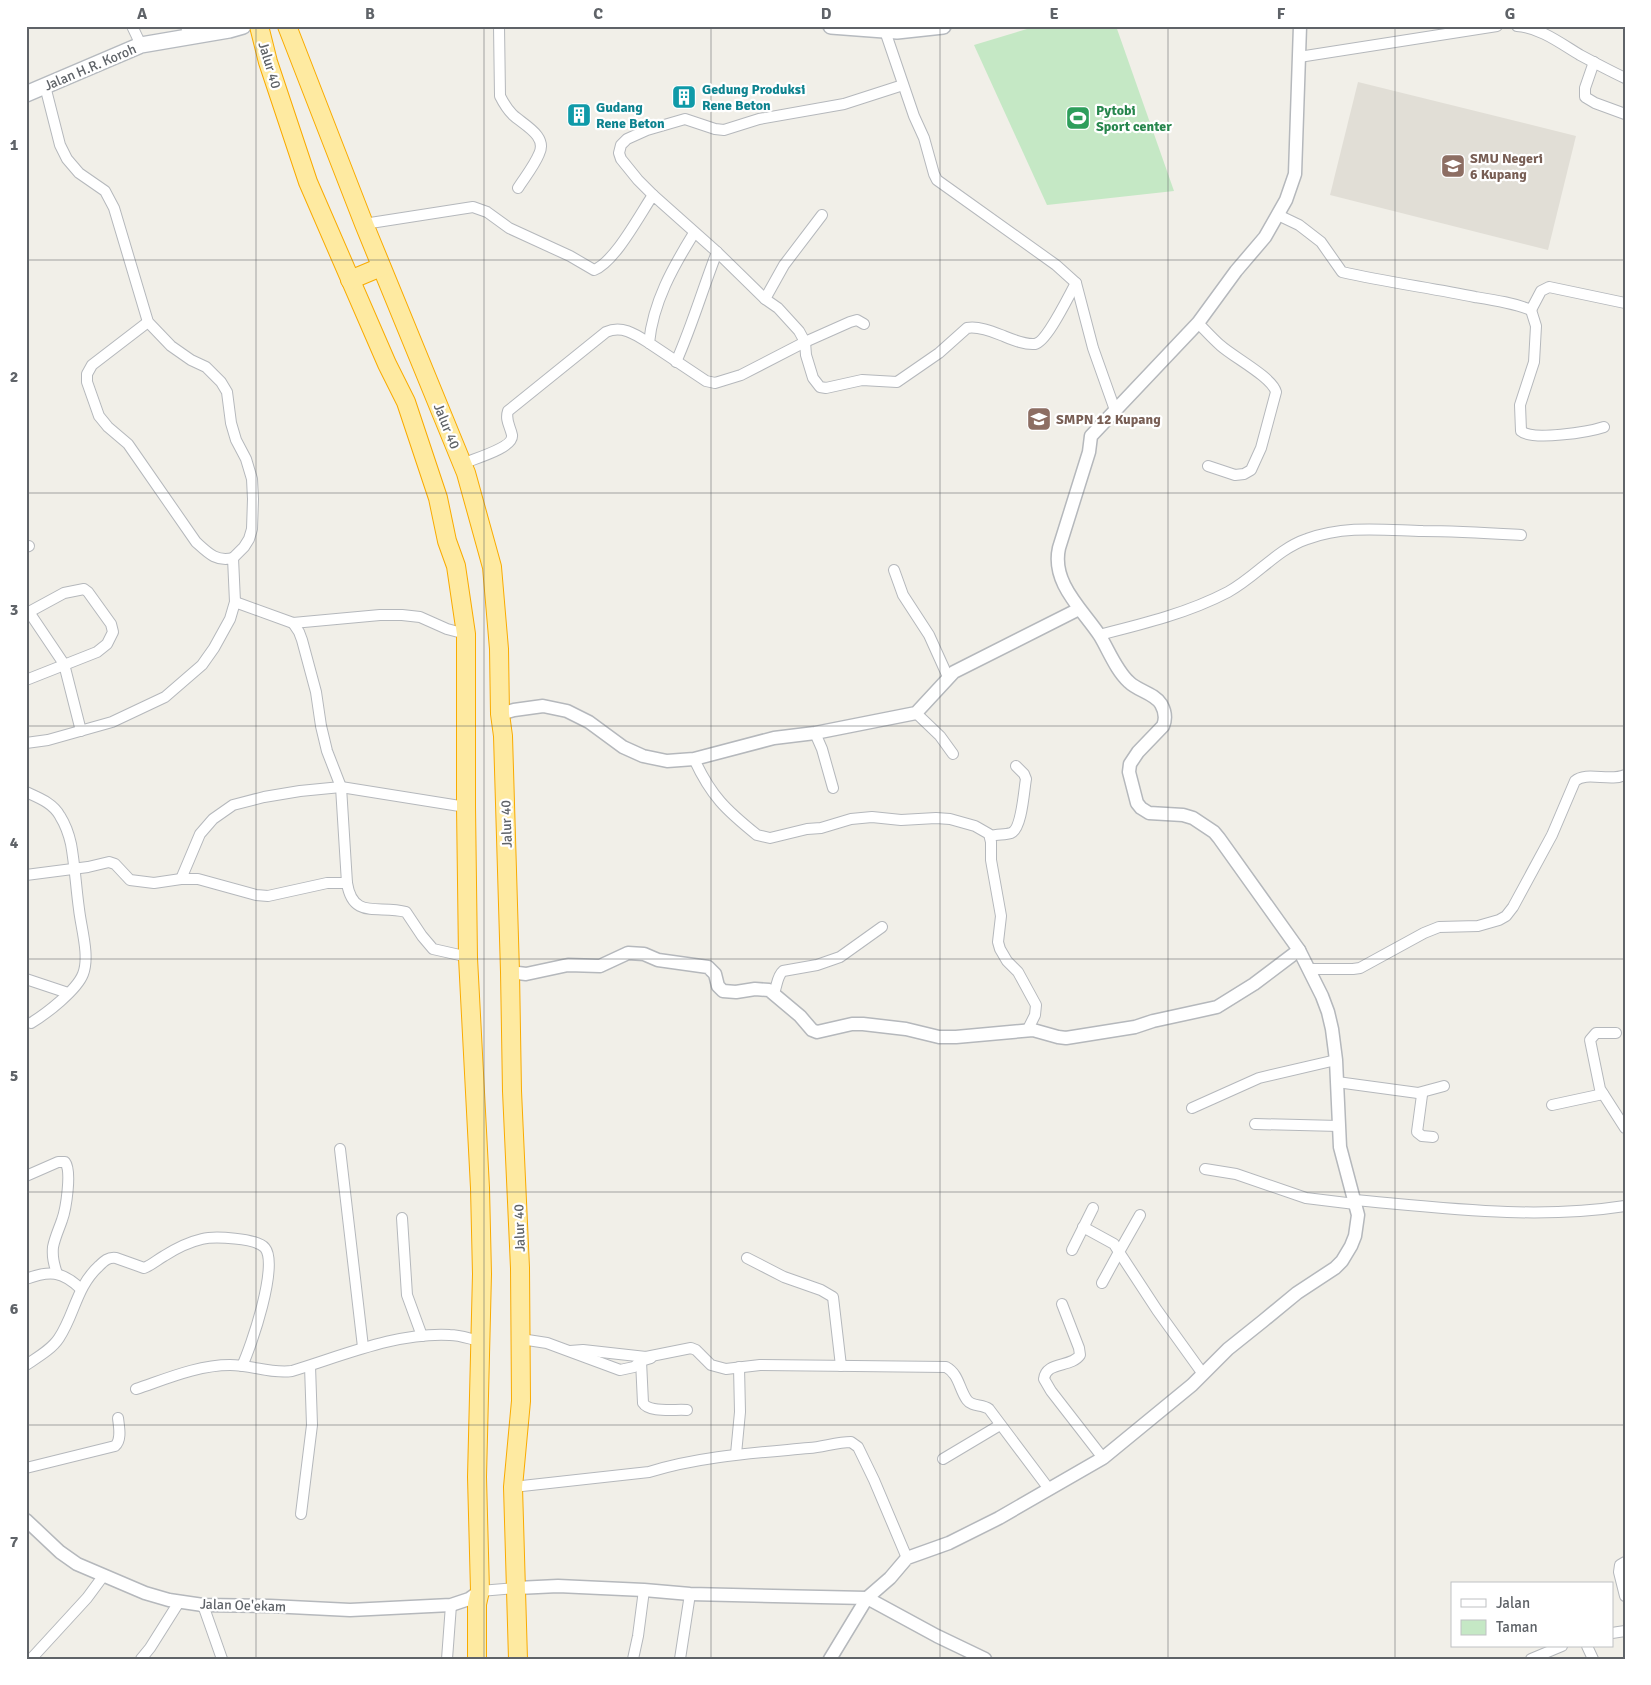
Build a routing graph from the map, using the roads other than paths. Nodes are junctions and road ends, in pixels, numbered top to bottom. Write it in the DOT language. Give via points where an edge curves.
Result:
graph roads {
  1 [pos="132,26"];
  2 [pos="243,26"];
  3 [pos="259,26"];
  4 [pos="287,26"];
  5 [pos="499,26"];
  6 [pos="830,26"];
  7 [pos="943,26"];
  8 [pos="1300,26"];
  9 [pos="1497,26"];
  10 [pos="1517,26"];
  11 [pos="885,31"];
  12 [pos="187,32"];
  13 [pos="141,45"];
  14 [pos="1299,57"];
  15 [pos="1594,62"];
  16 [pos="1625,78"];
  17 [pos="903,85"];
  18 [pos="45,86"];
  19 [pos="26,94"];
  20 [pos="1625,114"];
  21 [pos="518,188"];
  22 [pos="653,195"];
  23 [pos="822,215"];
  24 [pos="1278,215"];
  25 [pos="364,224"];
  26 [pos="694,233"];
  27 [pos="717,252"];
  28 [pos="381,267"];
  29 [pos="350,280"];
  30 [pos="1076,283"];
  31 [pos="764,299"];
  32 [pos="1625,303"];
  33 [pos="1531,310"];
  34 [pos="148,322"];
  35 [pos="1198,323"];
  36 [pos="864,324"];
  37 [pos="805,342"];
  38 [pos="649,343"];
  39 [pos="676,362"];
  40 [pos="1115,410"];
  41 [pos="1604,427"];
  42 [pos="462,464"];
  43 [pos="1208,466"];
  44 [pos="1521,535"];
  45 [pos="233,558"];
  46 [pos="894,570"];
  47 [pos="234,602"];
  48 [pos="1079,609"];
  49 [pos="28,612"];
  50 [pos="293,623"];
  51 [pos="466,634"];
  52 [pos="1099,635"];
  53 [pos="64,664"];
  54 [pos="948,677"];
  55 [pos="26,680"];
  56 [pos="916,713"];
  57 [pos="500,714"];
  58 [pos="82,731"];
  59 [pos="815,733"];
  60 [pos="26,743"];
  61 [pos="953,754"];
  62 [pos="694,759"];
  63 [pos="1016,766"];
  64 [pos="1625,775"];
  65 [pos="341,787"];
  66 [pos="832,788"];
  67 [pos="26,792"];
  68 [pos="466,807"];
  69 [pos="991,836"];
  70 [pos="74,869"];
  71 [pos="26,875"];
  72 [pos="181,879"];
  73 [pos="348,882"];
  74 [pos="882,927"];
  75 [pos="1300,950"];
  76 [pos="468,958"];
  77 [pos="1309,969"];
  78 [pos="510,972"];
  79 [pos="26,979"];
  80 [pos="774,993"];
  81 [pos="68,994"];
  82 [pos="31,1023"];
  83 [pos="1026,1031"];
  84 [pos="1616,1033"];
  85 [pos="1336,1060"];
  86 [pos="1337,1082"];
  87 [pos="1444,1086"];
  88 [pos="1418,1093"];
  89 [pos="1603,1094"];
  90 [pos="1552,1105"];
  91 [pos="1192,1108"];
  92 [pos="1254,1124"];
  93 [pos="1339,1126"];
  94 [pos="1625,1128"];
  95 [pos="1433,1137"];
  96 [pos="340,1149"];
  97 [pos="1205,1168"];
  98 [pos="26,1176"];
  99 [pos="1355,1202"];
  100 [pos="1625,1206"];
  101 [pos="1093,1208"];
  102 [pos="1140,1215"];
  103 [pos="402,1218"];
  104 [pos="1083,1228"];
  105 [pos="1072,1250"];
  106 [pos="1119,1252"];
  107 [pos="747,1258"];
  108 [pos="57,1274"];
  109 [pos="26,1279"];
  110 [pos="1102,1283"];
  111 [pos="81,1289"];
  112 [pos="1062,1304"];
  113 [pos="422,1336"];
  114 [pos="521,1339"];
  115 [pos="480,1341"];
  116 [pos="363,1347"];
  117 [pos="570,1351"];
  118 [pos="666,1352"];
  119 [pos="641,1361"];
  120 [pos="26,1365"];
  121 [pos="242,1366"];
  122 [pos="310,1366"];
  123 [pos="841,1366"];
  124 [pos="739,1367"];
  125 [pos="1203,1374"];
  126 [pos="136,1388"];
  127 [pos="687,1410"];
  128 [pos="118,1418"];
  129 [pos="1000,1425"];
  130 [pos="736,1454"];
  131 [pos="1103,1458"];
  132 [pos="943,1459"];
  133 [pos="26,1468"];
  134 [pos="513,1487"];
  135 [pos="1049,1489"];
  136 [pos="301,1514"];
  137 [pos="26,1520"];
  138 [pos="907,1558"];
  139 [pos="1625,1562"];
  140 [pos="104,1575"];
  141 [pos="517,1588"];
  142 [pos="644,1590"];
  143 [pos="480,1591"];
  144 [pos="690,1594"];
  145 [pos="1625,1596"];
  146 [pos="867,1598"];
  147 [pos="179,1602"];
  148 [pos="203,1605"];
  149 [pos="451,1605"];
  150 [pos="1557,1648"];
  151 [pos="31,1659"];
  152 [pos="141,1659"];
  153 [pos="222,1659"];
  154 [pos="447,1659"];
  155 [pos="477,1659"];
  156 [pos="518,1659"];
  157 [pos="633,1659"];
  158 [pos="680,1659"];
  159 [pos="830,1659"];
  160 [pos="985,1659"];
  161 [pos="1531,1659"];
  1 -- 13 [label="street"];
  2 -- 12 [label="main road, Jalan H.R. Koroh"];
  3 -- 29 [label="highway, Jalur 40" via="308,182"];
  4 -- 25 [label="highway, Jalur 40"];
  5 -- 21 [label="street" via="500,96 504,106 532,130 542,146"];
  6 -- 11 [label="main road"];
  7 -- 11 [label="main road"];
  8 -- 14 [label="street"];
  9 -- 14 [label="street"];
  10 -- 15 [label="street" via="1544,34"];
  11 -- 17 [label="street"];
  12 -- 13 [label="main road, Jalan H.R. Koroh"];
  13 -- 18 [label="main road, Jalan H.R. Koroh"];
  14 -- 24 [label="street" via="1295,174"];
  15 -- 16 [label="street"];
  15 -- 20 [label="street" via="1585,97"];
  17 -- 22 [label="street" via="844,104 759,119 724,130 685,119 646,130 627,139 618,153"];
  17 -- 30 [label="street" via="937,180 1056,265"];
  18 -- 19 [label="main road, Jalan H.R. Koroh"];
  18 -- 34 [label="street" via="60,146 67,159 79,173 105,191 114,208"];
  22 -- 25 [label="street" via="622,244 594,270 473,207"];
  22 -- 26 [label="street"];
  23 -- 31 [label="street" via="784,265"];
  24 -- 33 [label="street" via="1321,242 1342,272 1494,300"];
  24 -- 35 [label="street"];
  25 -- 28 [label="highway, Jalur 40"];
  26 -- 27 [label="street"];
  26 -- 38 [label="street" via="671,270 650,326"];
  27 -- 31 [label="street"];
  27 -- 39 [label="street"];
  28 -- 29 [label="highway"];
  28 -- 42 [label="highway, Jalur 40"];
  29 -- 51 [label="highway, Jalur 40" via="406,402 438,498 456,566"];
  30 -- 37 [label="street" via="1041,342 1021,342 980,328 967,328 933,358 897,382 862,380 820,387 810,371"];
  30 -- 40 [label="street" via="1093,348"];
  31 -- 37 [label="street" via="782,312"];
  32 -- 33 [label="street" via="1548,287 1541,291"];
  33 -- 41 [label="street" via="1536,326 1534,362 1520,405 1521,431 1529,435 1568,434"];
  34 -- 45 [label="street" via="171,346 206,368 227,392 231,423 252,479 253,499 249,539"];
  34 -- 45 [label="street" via="92,365 86,374 87,382 100,416 128,444 196,542 209,555"];
  35 -- 40 [label="street"];
  35 -- 43 [label="street" via="1220,345 1268,380 1276,392 1261,448 1251,470 1235,475"];
  36 -- 37 [label="street" via="857,320 850,322"];
  37 -- 39 [label="street" via="741,375 715,383 706,381"];
  38 -- 39 [label="street"];
  38 -- 42 [label="street" via="626,330 606,332 508,412 510,442"];
  40 -- 48 [label="street" via="1091,436 1057,555 1067,592"];
  42 -- 57 [label="highway, Jalur 40" via="492,567 499,649"];
  44 -- 52 [label="street" via="1380,528 1320,534 1288,548 1240,585 1205,603"];
  45 -- 47 [label="street"];
  46 -- 54 [label="street" via="903,595 930,635"];
  47 -- 50 [label="street"];
  47 -- 58 [label="street" via="218,642 188,678 165,697 112,722"];
  48 -- 52 [label="street"];
  48 -- 54 [label="street"];
  49 -- 53 [label="street"];
  49 -- 53 [label="street" via="64,593 84,589 112,624 113,632 107,644 97,652"];
  50 -- 51 [label="street" via="402,615 420,617"];
  50 -- 65 [label="street" via="302,640 327,751"];
  51 -- 68 [label="highway, Jalur 40"];
  52 -- 75 [label="street" via="1124,676 1160,702 1165,717 1163,726 1130,764 1137,803 1149,813 1193,818 1214,832"];
  53 -- 55 [label="street"];
  53 -- 58 [label="street"];
  54 -- 56 [label="street"];
  56 -- 59 [label="street"];
  56 -- 61 [label="street"];
  57 -- 62 [label="street" via="543,706 567,711 643,756 667,762"];
  57 -- 78 [label="highway, Jalur 40"];
  58 -- 60 [label="street"];
  59 -- 62 [label="street" via="774,738"];
  59 -- 66 [label="street"];
  62 -- 69 [label="street" via="720,802 761,837 770,838 872,817 950,819 975,826"];
  63 -- 69 [label="street" via="1026,778 1018,826 1011,833"];
  64 -- 77 [label="street" via="1617,778 1580,777 1575,781 1556,826 1513,907 1499,920 1478,926 1439,927 1360,968"];
  65 -- 68 [label="street"];
  65 -- 72 [label="street" via="300,791 233,805 213,819 200,834"];
  65 -- 73 [label="street"];
  67 -- 70 [label="street" via="49,803 60,815 71,843"];
  68 -- 76 [label="highway, Jalur 40"];
  69 -- 83 [label="street" via="991,860 1001,916 998,942 1036,1005 1035,1015"];
  70 -- 71 [label="street"];
  70 -- 72 [label="street" via="109,862 130,880 154,884"];
  70 -- 81 [label="street" via="85,964 83,974"];
  72 -- 73 [label="street" via="198,879 268,896 319,884"];
  73 -- 76 [label="street" via="355,904 404,911 433,948"];
  74 -- 80 [label="street" via="840,957 783,971"];
  75 -- 77 [label="street"];
  75 -- 83 [label="street" via="1217,1007 1135,1027 1080,1036 1058,1037"];
  76 -- 115 [label="highway, Jalur 40" via="480,1188"];
  77 -- 85 [label="street" via="1328,1012"];
  78 -- 80 [label="street" via="526,974 568,965 600,966 628,953 644,954 658,960 708,967 716,974 718,986 729,992 760,989"];
  78 -- 114 [label="highway, Jalur 40"];
  79 -- 81 [label="street"];
  80 -- 83 [label="street" via="819,1033 852,1024 906,1029 939,1037"];
  81 -- 82 [label="street"];
  84 -- 89 [label="street" via="1596,1033 1590,1040"];
  85 -- 86 [label="street"];
  85 -- 91 [label="street" via="1258,1078"];
  86 -- 88 [label="street"];
  86 -- 93 [label="street"];
  87 -- 88 [label="street"];
  88 -- 95 [label="street" via="1422,1095 1417,1132"];
  89 -- 90 [label="street"];
  89 -- 94 [label="street"];
  92 -- 93 [label="street"];
  93 -- 99 [label="street" via="1340,1147"];
  96 -- 116 [label="street"];
  97 -- 99 [label="street" via="1236,1174 1306,1198"];
  98 -- 108 [label="street" via="58,1162 65,1162 67,1166 66,1201 53,1248"];
  99 -- 100 [label="street" via="1528,1214"];
  99 -- 125 [label="street" via="1358,1215 1355,1236 1342,1261 1228,1349"];
  101 -- 104 [label="street"];
  102 -- 106 [label="street"];
  103 -- 113 [label="street" via="407,1295"];
  104 -- 105 [label="street"];
  104 -- 106 [label="street" via="1114,1244"];
  106 -- 110 [label="street"];
  106 -- 125 [label="street"];
  107 -- 123 [label="street" via="833,1297"];
  108 -- 109 [label="street" via="44,1272"];
  108 -- 111 [label="street"];
  111 -- 120 [label="street" via="59,1339"];
  111 -- 121 [label="street" via="110,1257 144,1268 203,1238 240,1239 262,1245 267,1252 268,1266 264,1296 258,1324"];
  112 -- 131 [label="street" via="1080,1355 1076,1360 1049,1369 1044,1379"];
  113 -- 115 [label="street" via="450,1335"];
  113 -- 116 [label="street"];
  114 -- 117 [label="street"];
  114 -- 134 [label="highway, Jalur 40"];
  115 -- 143 [label="highway, Jalur 40" via="477,1467"];
  116 -- 122 [label="street"];
  117 -- 118 [label="street" via="646,1357"];
  117 -- 119 [label="street" via="620,1370 634,1367"];
  118 -- 119 [label="street"];
  118 -- 124 [label="street" via="691,1348 716,1367"];
  119 -- 127 [label="street" via="644,1406"];
  121 -- 122 [label="street" via="283,1372"];
  121 -- 126 [label="street" via="204,1368"];
  122 -- 136 [label="street" via="312,1425"];
  123 -- 124 [label="street"];
  123 -- 129 [label="street" via="946,1367 955,1375 967,1400 987,1407"];
  124 -- 130 [label="street" via="740,1412"];
  125 -- 131 [label="street"];
  128 -- 133 [label="street" via="119,1438 115,1446"];
  129 -- 132 [label="street"];
  129 -- 135 [label="street"];
  130 -- 134 [label="street" via="664,1466 649,1472"];
  130 -- 138 [label="street" via="854,1443 874,1480"];
  131 -- 135 [label="street"];
  134 -- 141 [label="highway, Jalur 40"];
  135 -- 138 [label="street" via="949,1543"];
  137 -- 140 [label="street, Jalan Oe'ekam" via="77,1564"];
  138 -- 146 [label="street"];
  139 -- 145 [label="street" via="1620,1565 1619,1572"];
  140 -- 147 [label="street, Jalan Oe'ekam" via="145,1593"];
  140 -- 151 [label="street"];
  141 -- 142 [label="street" via="558,1586"];
  141 -- 143 [label="street"];
  141 -- 156 [label="highway, Jalur 40"];
  142 -- 144 [label="street"];
  142 -- 157 [label="street"];
  143 -- 149 [label="street, Jalan Oe'ekam"];
  143 -- 155 [label="highway, Jalur 40"];
  144 -- 146 [label="street"];
  144 -- 158 [label="street"];
  146 -- 159 [label="street"];
  146 -- 160 [label="street"];
  147 -- 148 [label="street, Jalan Oe'ekam"];
  147 -- 152 [label="street"];
  148 -- 149 [label="street, Jalan Oe'ekam" via="350,1610"];
  148 -- 153 [label="street"];
  149 -- 154 [label="street"];
  150 -- 161 [label="street"];
}
